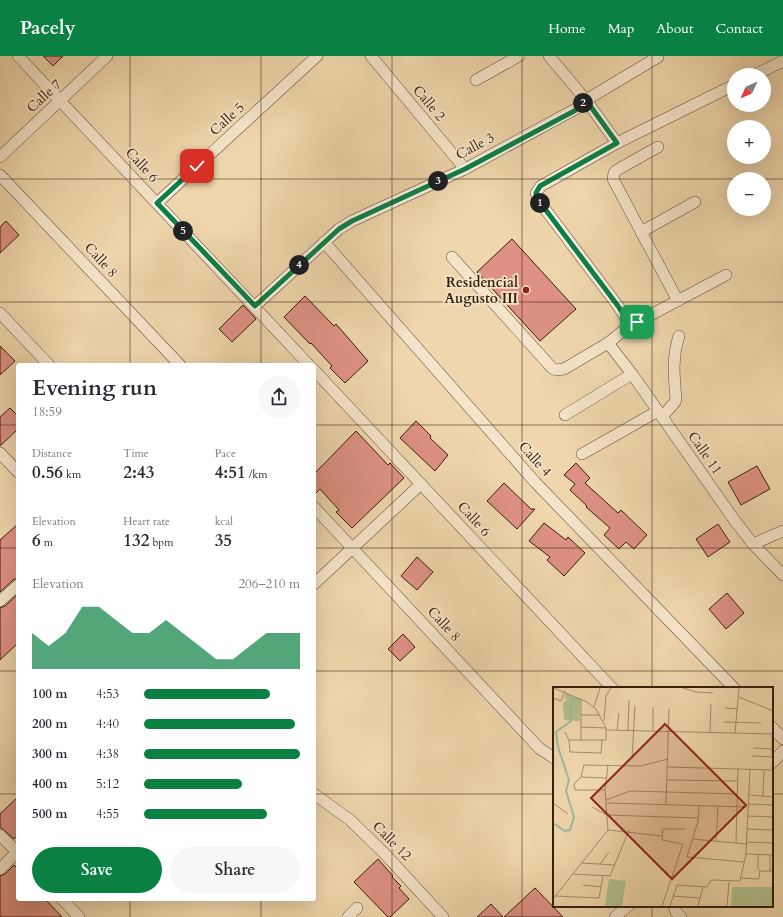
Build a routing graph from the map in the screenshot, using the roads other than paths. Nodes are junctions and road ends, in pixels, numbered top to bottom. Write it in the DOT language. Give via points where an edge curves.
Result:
graph roads {
  1 [pos="18,56"];
  2 [pos="107,56"];
  3 [pos="317,56"];
  4 [pos="371,56"];
  5 [pos="519,56"];
  6 [pos="549,56"];
  7 [pos="658,57"];
  8 [pos="783,61"];
  9 [pos="769,68"];
  10 [pos="476,80"];
  11 [pos="727,88"];
  12 [pos="586,100"];
  13 [pos="61,101"];
  14 [pos="617,143"];
  15 [pos="658,147"];
  16 [pos="0,157"];
  17 [pos="465,169"];
  18 [pos="0,175"];
  19 [pos="695,202"];
  20 [pos="157,203"];
  21 [pos="641,232"];
  22 [pos="324,242"];
  23 [pos="452,258"];
  24 [pos="726,275"];
  25 [pos="678,301"];
  26 [pos="255,306"];
  27 [pos="0,313"];
  28 [pos="628,327"];
  29 [pos="679,336"];
  30 [pos="608,343"];
  31 [pos="47,363"];
  32 [pos="178,363"];
  33 [pos="308,363"];
  34 [pos="316,372"];
  35 [pos="632,374"];
  36 [pos="660,414"];
  37 [pos="565,415"];
  38 [pos="0,453"];
  39 [pos="582,454"];
  40 [pos="16,470"];
  41 [pos="421,484"];
  42 [pos="316,509"];
  43 [pos="783,531"];
  44 [pos="753,544"];
  45 [pos="353,548"];
  46 [pos="783,576"];
  47 [pos="316,582"];
  48 [pos="16,587"];
  49 [pos="0,601"];
  50 [pos="611,687"];
  51 [pos="733,687"];
  52 [pos="773,728"];
  53 [pos="783,739"];
  54 [pos="783,751"];
  55 [pos="553,757"];
  56 [pos="773,762"];
  57 [pos="316,798"];
  58 [pos="0,835"];
  59 [pos="16,850"];
  60 [pos="16,854"];
  61 [pos="0,869"];
  62 [pos="64,901"];
  63 [pos="627,907"];
  64 [pos="674,907"];
  65 [pos="357,908"];
  66 [pos="79,917"];
  67 [pos="348,917"];
  68 [pos="443,917"];
  69 [pos="615,917"];
  70 [pos="681,917"];
  1 -- 13 [label="street, Calle 6"];
  2 -- 13 [label="street, Calle 7"];
  3 -- 20 [label="street, Calle 5"];
  4 -- 17 [label="street, Calle 2"];
  5 -- 10 [label="street"];
  6 -- 12 [label="street"];
  7 -- 12 [label="street, Calle 3"];
  8 -- 9 [label="street"];
  11 -- 14 [label="street"];
  12 -- 14 [label="street"];
  12 -- 17 [label="street, Calle 3" via="576,110"];
  13 -- 16 [label="street, Calle 7"];
  13 -- 20 [label="street, Calle 6"];
  14 -- 28 [label="street" via="540,186 536,193 539,201 618,306 627,320"];
  15 -- 21 [label="street" via="614,173 613,179"];
  17 -- 22 [label="street, Calle 3" via="352,221"];
  18 -- 32 [label="street, Calle 8"];
  19 -- 21 [label="street"];
  20 -- 26 [label="street, Calle 6"];
  21 -- 25 [label="street"];
  22 -- 26 [label="street, Calle 3"];
  22 -- 51 [label="street, Calle 4" via="535,482"];
  23 -- 30 [label="street" via="552,368 564,369"];
  24 -- 25 [label="street"];
  25 -- 28 [label="street"];
  26 -- 33 [label="street, Calle 6"];
  27 -- 31 [label="street"];
  28 -- 30 [label="street"];
  29 -- 36 [label="street" via="675,349 674,370 676,399"];
  30 -- 35 [label="street, Calle 11"];
  34 -- 41 [label="street, Calle 6"];
  35 -- 36 [label="street, Calle 11"];
  35 -- 37 [label="street"];
  36 -- 39 [label="street"];
  36 -- 44 [label="street, Calle 11"];
  38 -- 40 [label="street"];
  41 -- 45 [label="street"];
  41 -- 50 [label="street, Calle 6"];
  42 -- 45 [label="street, Calle 8"];
  43 -- 44 [label="street"];
  44 -- 46 [label="street, Calle 11"];
  45 -- 47 [label="street"];
  45 -- 55 [label="street, Calle 8" via="540,748"];
  48 -- 49 [label="street"];
  52 -- 53 [label="street"];
  54 -- 56 [label="street"];
  57 -- 68 [label="street, Calle 12" via="350,820"];
  58 -- 59 [label="street"];
  60 -- 61 [label="street"];
  62 -- 66 [label="street"];
  63 -- 69 [label="street"];
  64 -- 70 [label="street"];
  65 -- 67 [label="street"];
}
